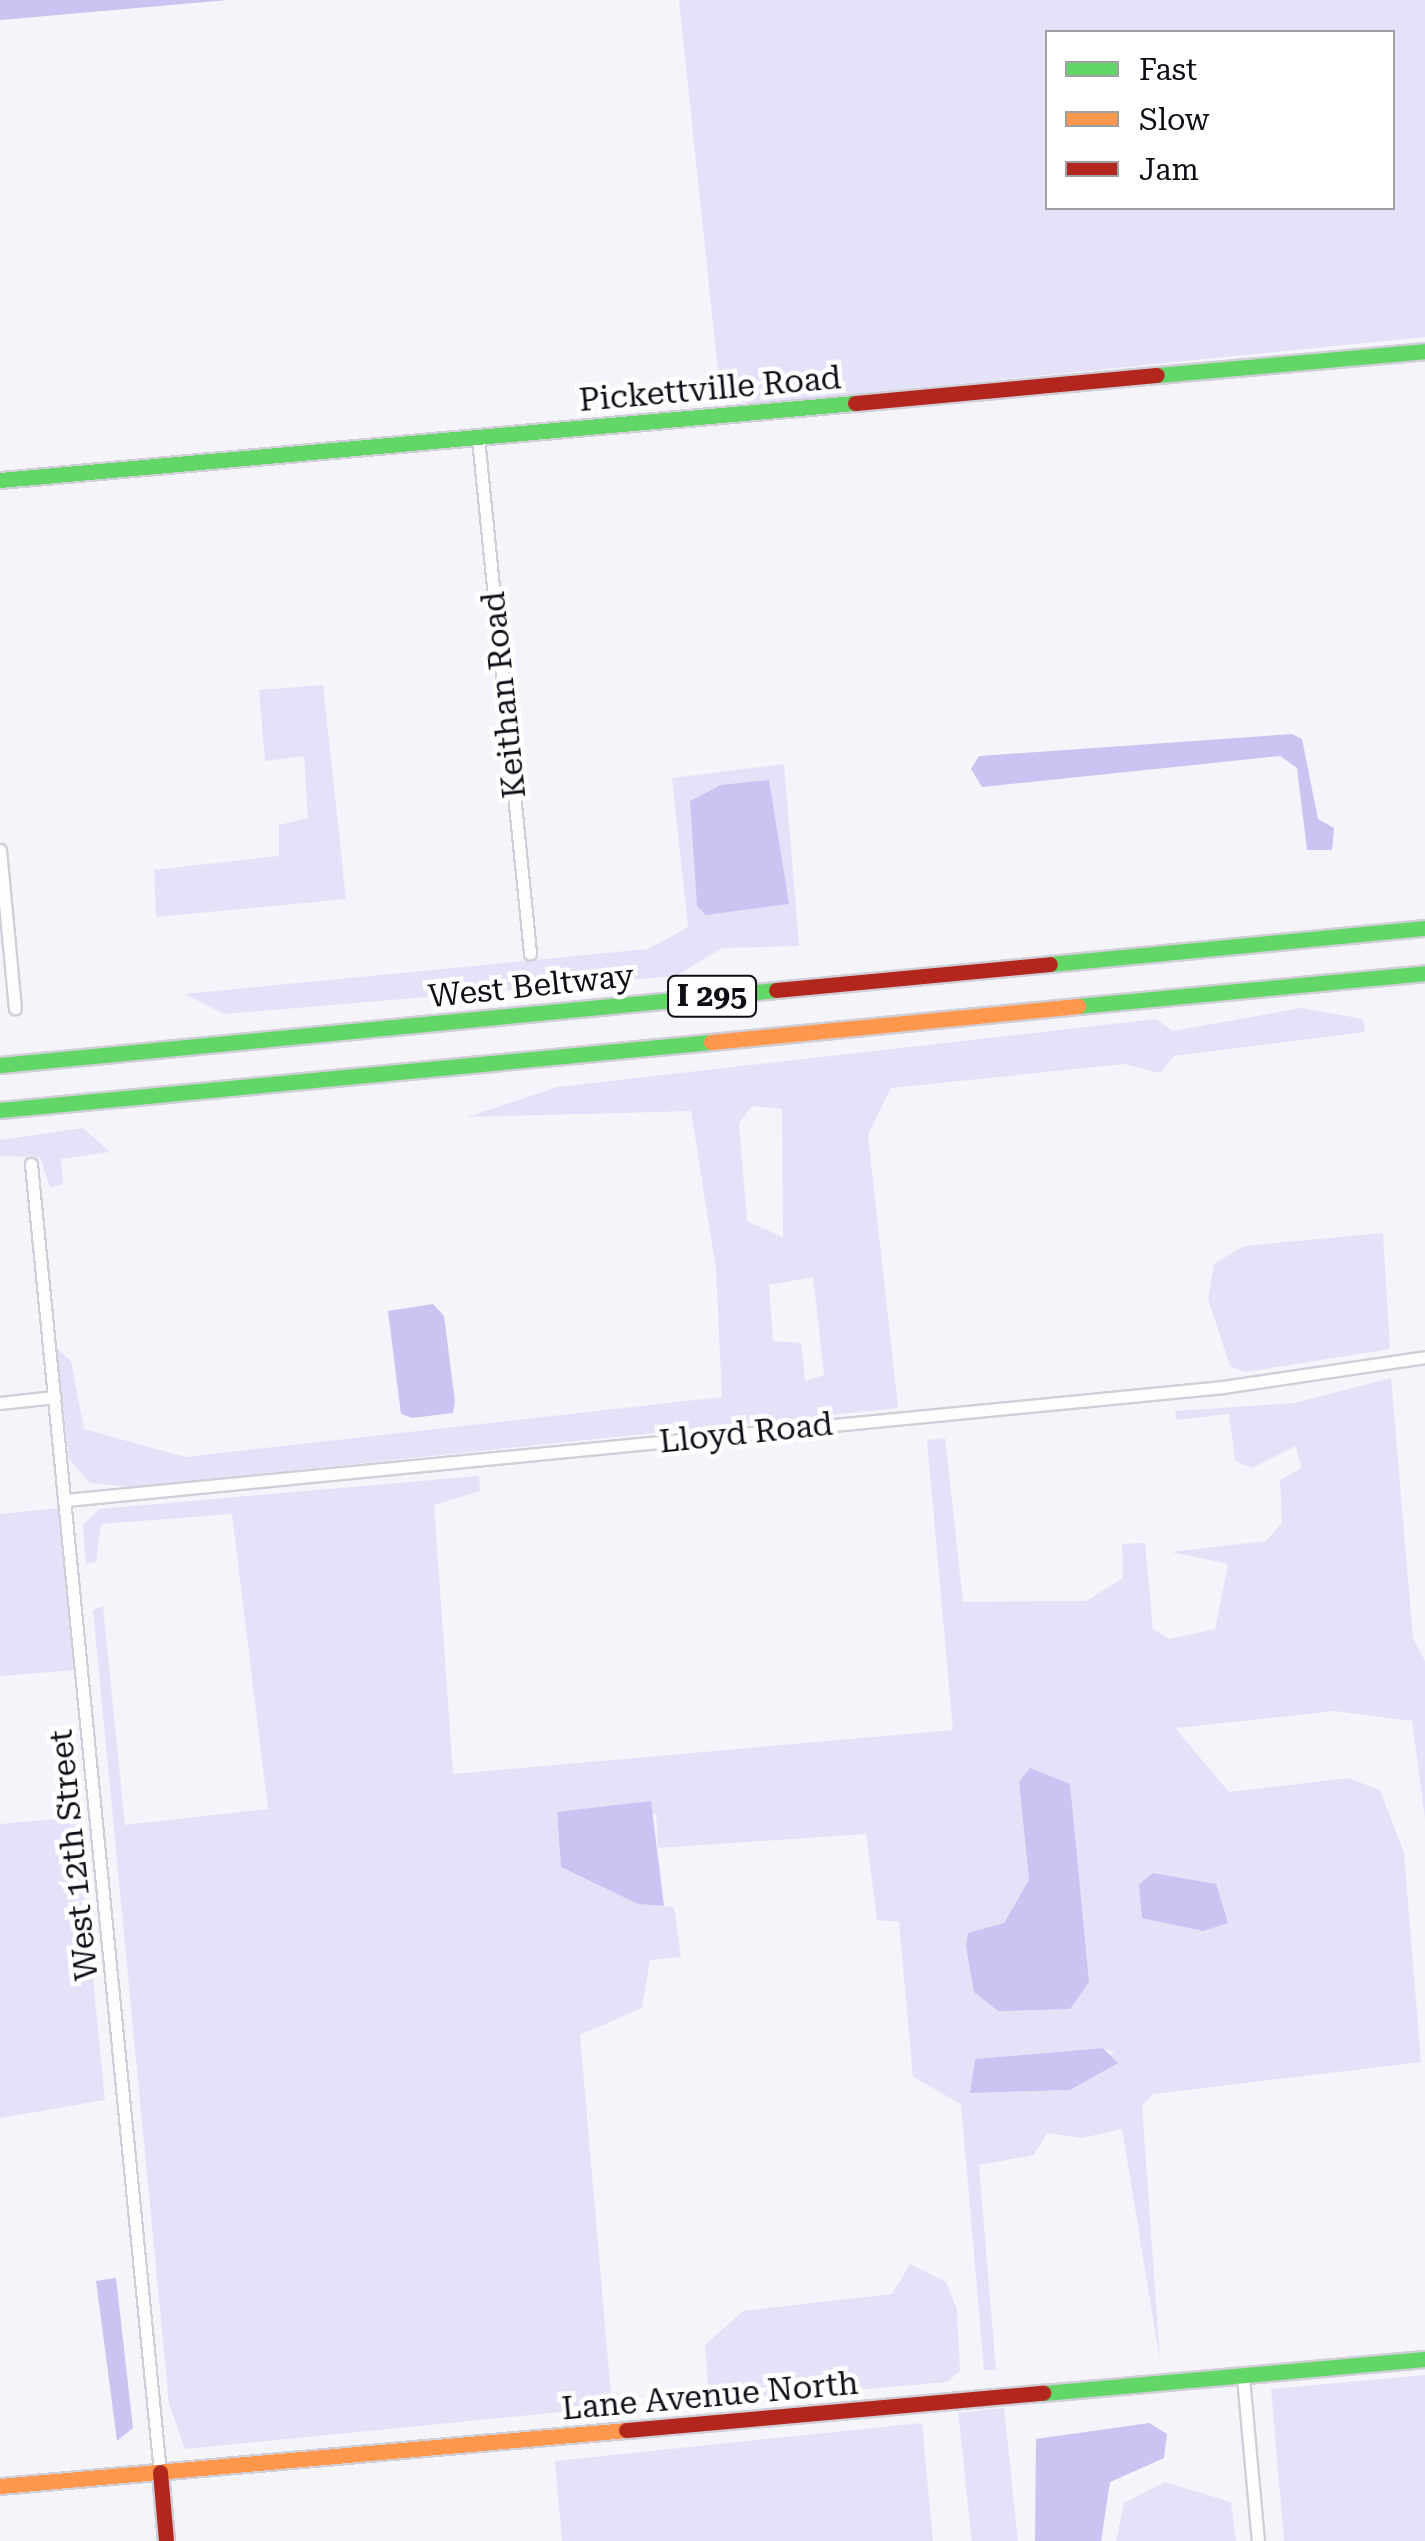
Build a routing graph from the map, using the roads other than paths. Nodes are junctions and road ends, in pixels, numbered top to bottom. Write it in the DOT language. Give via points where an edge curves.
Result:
graph roads {
  1 [pos="1425,351"];
  2 [pos="478,438"];
  3 [pos="0,480"];
  4 [pos="0,850"];
  5 [pos="1425,928"];
  6 [pos="530,952"];
  7 [pos="1425,973"];
  8 [pos="15,1008"];
  9 [pos="0,1065"];
  10 [pos="0,1110"];
  11 [pos="30,1164"];
  12 [pos="1425,1358"];
  13 [pos="54,1397"];
  14 [pos="0,1403"];
  15 [pos="66,1500"];
  16 [pos="1425,2359"];
  17 [pos="1243,2376"];
  18 [pos="160,2472"];
  19 [pos="0,2486"];
  20 [pos="166,2541"];
  21 [pos="1258,2541"];
  1 -- 2 [label="main road, Pickettville Road"];
  2 -- 3 [label="main road, Pickettville Road"];
  2 -- 6 [label="street, Keithan Road"];
  4 -- 8 [label="street"];
  5 -- 9 [label="main road, West Beltway / I 295"];
  7 -- 10 [label="main road, I 295"];
  11 -- 13 [label="street, West 12th Street"];
  12 -- 15 [label="street, Lloyd Road" via="1204,1389"];
  13 -- 14 [label="street"];
  13 -- 15 [label="street, West 12th Street"];
  15 -- 18 [label="street, West 12th Street"];
  16 -- 17 [label="main road, Lane Avenue North"];
  17 -- 18 [label="main road, Lane Avenue North"];
  17 -- 21 [label="street"];
  18 -- 19 [label="main road, Lane Avenue North"];
  18 -- 20 [label="main road, West 12th Street"];
}
